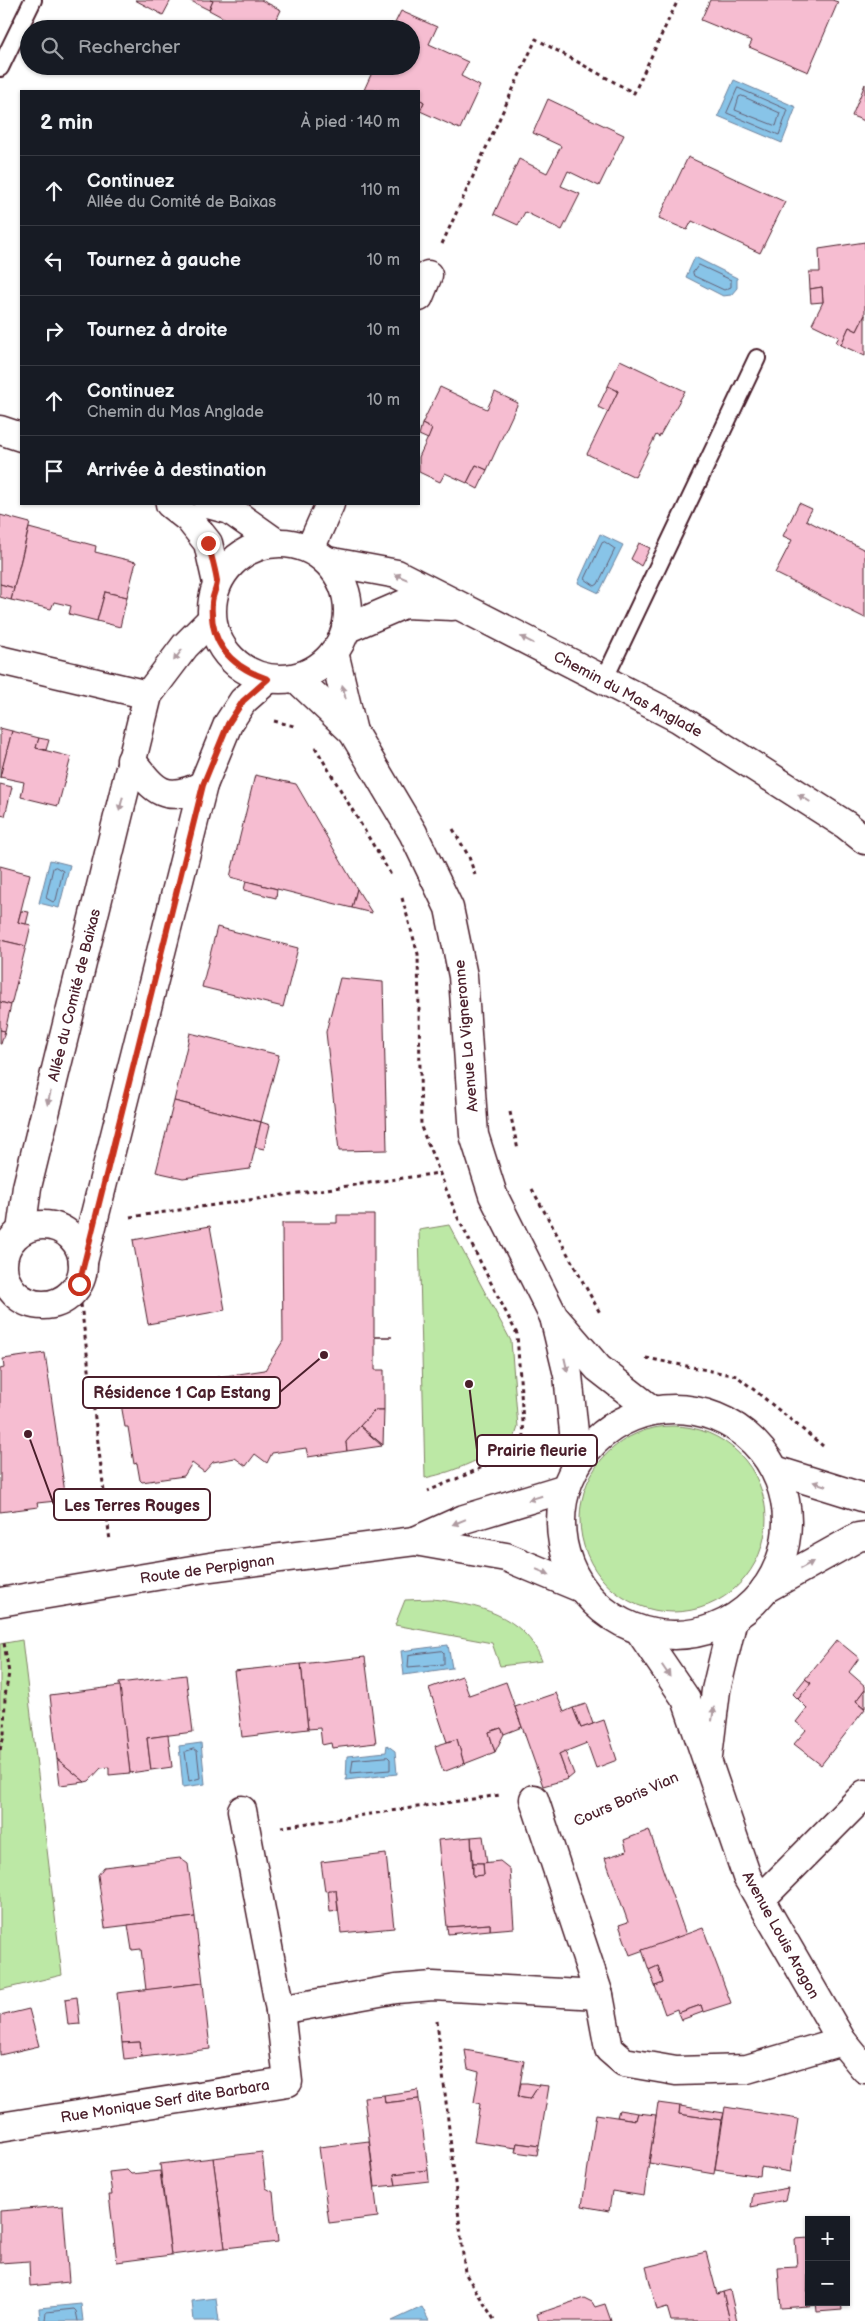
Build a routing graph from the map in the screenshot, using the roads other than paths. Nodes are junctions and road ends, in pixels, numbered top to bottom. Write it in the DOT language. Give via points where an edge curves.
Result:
graph roads {
  1 [pos="33,0"];
  2 [pos="23,20"];
  3 [pos="20,27"];
  4 [pos="0,68"];
  5 [pos="757,358"];
  6 [pos="0,430"];
  7 [pos="20,437"];
  8 [pos="171,505"];
  9 [pos="212,505"];
  10 [pos="330,505"];
  11 [pos="275,542"];
  12 [pos="318,555"];
  13 [pos="217,583"];
  14 [pos="460,606"];
  15 [pos="211,620"];
  16 [pos="340,640"];
  17 [pos="0,660"];
  18 [pos="296,678"];
  19 [pos="268,679"];
  20 [pos="604,680"];
  21 [pos="148,695"];
  22 [pos="353,732"];
  23 [pos="132,760"];
  24 [pos="203,785"];
  25 [pos="865,840"];
  26 [pos="13,1232"];
  27 [pos="81,1273"];
  28 [pos="31,1304"];
  29 [pos="0,1308"];
  30 [pos="554,1317"];
  31 [pos="652,1410"];
  32 [pos="577,1461"];
  33 [pos="775,1470"];
  34 [pos="566,1488"];
  35 [pos="865,1498"];
  36 [pos="865,1536"];
  37 [pos="415,1541"];
  38 [pos="581,1588"];
  39 [pos="765,1589"];
  40 [pos="0,1602"];
  41 [pos="733,1619"];
  42 [pos="639,1630"];
  43 [pos="707,1762"];
  44 [pos="865,1794"];
  45 [pos="540,1816"];
  46 [pos="244,1821"];
  47 [pos="760,1900"];
  48 [pos="599,1995"];
  49 [pos="280,2010"];
  50 [pos="842,2042"];
  51 [pos="865,2069"];
  52 [pos="0,2127"];
  1 -- 2 [label="lane"];
  3 -- 4 [label="lane"];
  5 -- 20 [label="lane"];
  6 -- 7 [label="street"];
  8 -- 13 [label="street" via="189,519 208,543"];
  9 -- 11 [label="street" via="230,510"];
  10 -- 12 [label="street"];
  11 -- 12 [label="street" via="293,543"];
  11 -- 13 [label="street" via="241,554"];
  14 -- 12 [label="street, Chemin du Mas Anglade, one-way" via="397,574"];
  12 -- 16 [label="street" via="339,575 346,592 348,611"];
  13 -- 15 [label="street"];
  14 -- 16 [label="street, Chemin du Mas Anglade" via="404,604"];
  20 -- 14 [label="street, Chemin du Mas Anglade, one-way"];
  15 -- 19 [label="street" via="218,641 230,659 248,672"];
  15 -- 21 [label="street, Allée du Comité de Baixas, one-way" via="185,646"];
  16 -- 18 [label="street" via="317,668"];
  22 -- 16 [label="street, Avenue La Vigneronne, one-way"];
  17 -- 21 [label="street"];
  18 -- 19 [label="street"];
  18 -- 22 [label="street, Avenue La Vigneronne"];
  19 -- 24 [label="street" via="243,701 228,724"];
  25 -- 20 [label="street, Chemin du Mas Anglade, one-way" via="846,824 678,718"];
  21 -- 23 [label="street, Allée du Comité de Baixas"];
  22 -- 30 [label="street, Avenue La Vigneronne" via="413,833 449,908 463,976 474,1135 493,1195"];
  23 -- 24 [label="street" via="150,784 166,794 183,795"];
  23 -- 26 [label="street, Allée du Comité de Baixas, one-way" via="27,1187"];
  24 -- 27 [label="street"];
  26 -- 27 [label="street" via="41,1224 58,1227 68,1233 76,1242"];
  26 -- 28 [label="street, Allée du Comité de Baixas" via="2,1267 4,1276 11,1290"];
  27 -- 28 [label="street" via="70,1295 45,1306"];
  28 -- 29 [label="street"];
  30 -- 31 [label="street, Avenue La Vigneronne" via="598,1368"];
  30 -- 32 [label="street, Avenue La Vigneronne, one-way" via="568,1375"];
  31 -- 32 [label="street" via="623,1420 597,1437"];
  31 -- 33 [label="street" via="689,1409 724,1420 754,1441"];
  32 -- 34 [label="street"];
  35 -- 33 [label="street, one-way"];
  33 -- 39 [label="street" via="786,1500 787,1531 780,1562"];
  34 -- 37 [label="street, Route de Perpignan, one-way" via="464,1519"];
  34 -- 38 [label="street" via="560,1530 566,1560"];
  39 -- 36 [label="street, one-way"];
  37 -- 38 [label="street, Route de Perpignan, one-way" via="506,1557"];
  37 -- 40 [label="street, Route de Perpignan" via="210,1567"];
  38 -- 42 [label="street" via="606,1614"];
  39 -- 41 [label="street"];
  41 -- 42 [label="street" via="703,1632 671,1636"];
  43 -- 41 [label="street, Avenue Louis Aragon, one-way" via="716,1690"];
  42 -- 43 [label="street, Avenue Louis Aragon, one-way" via="686,1699"];
  43 -- 47 [label="street, Avenue Louis Aragon" via="747,1877"];
  44 -- 47 [label="street"];
  45 -- 48 [label="street"];
  46 -- 49 [label="street, Rue Monique Serf dite Barbara"];
  47 -- 50 [label="street, Avenue Louis Aragon"];
  48 -- 49 [label="street" via="433,1986 396,1989"];
  48 -- 50 [label="street" via="609,2049 624,2062 676,2071 747,2069"];
  49 -- 52 [label="street, Rue Monique Serf dite Barbara" via="288,2082"];
  50 -- 51 [label="street, Avenue Louis Aragon"];
}
